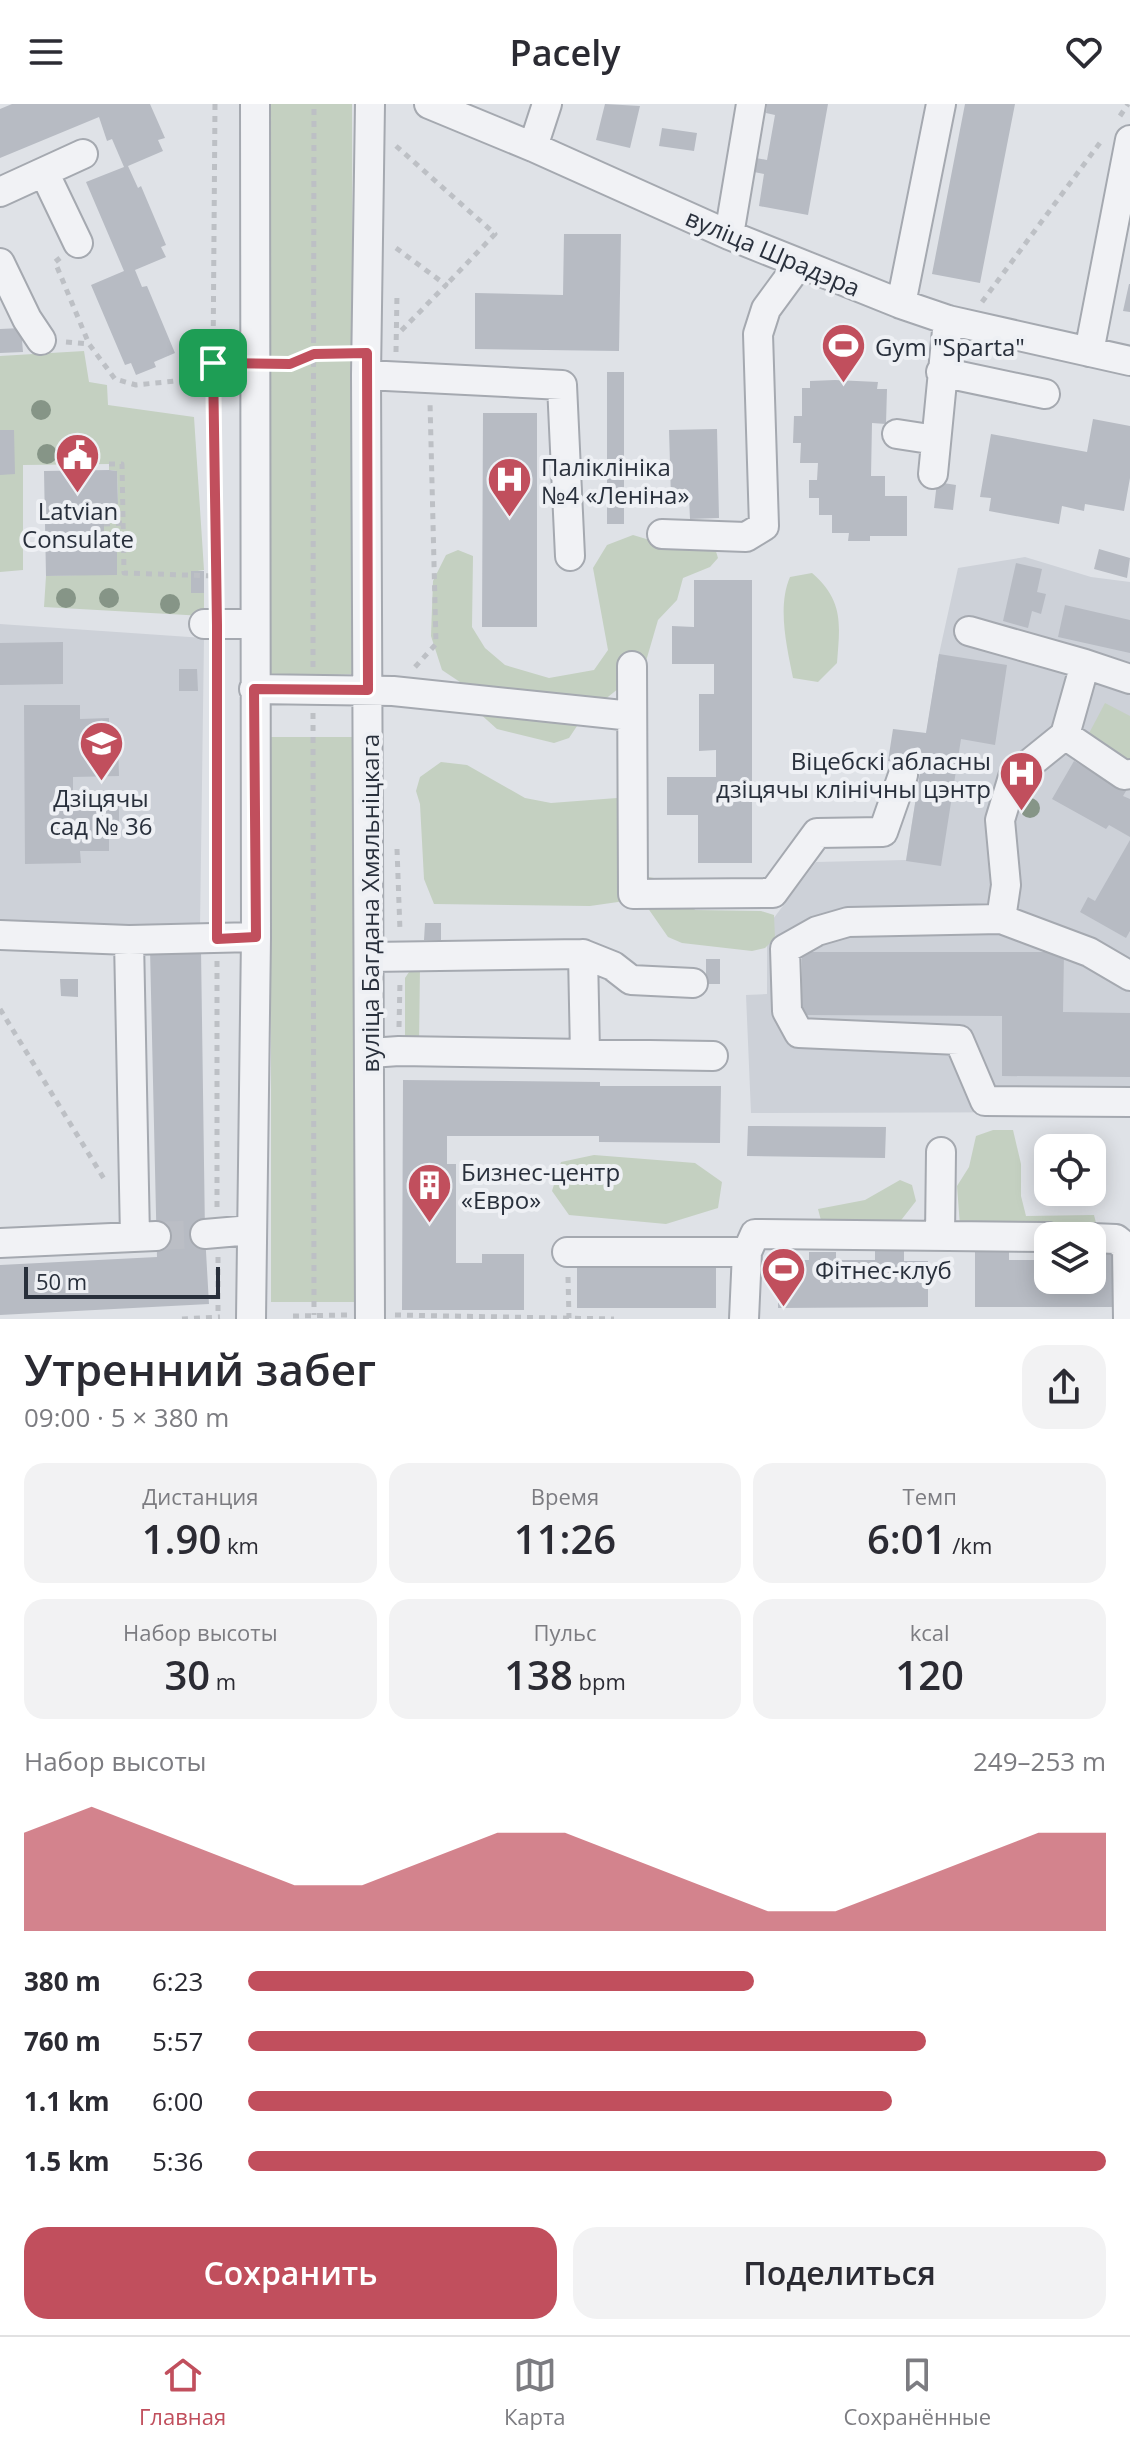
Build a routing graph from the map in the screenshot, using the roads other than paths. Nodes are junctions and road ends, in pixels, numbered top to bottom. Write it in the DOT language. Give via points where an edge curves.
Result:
graph roads {
  1 [pos="255,104"];
  2 [pos="370,104"];
  3 [pos="429,104"];
  4 [pos="547,104"];
  5 [pos="751,104"];
  6 [pos="941,104"];
  7 [pos="1119,129"];
  8 [pos="533,147"];
  9 [pos="83,154"];
  10 [pos="44,172"];
  11 [pos="0,192"];
  12 [pos="729,235"];
  13 [pos="78,243"];
  14 [pos="0,263"];
  15 [pos="799,264"];
  16 [pos="901,304"];
  17 [pos="948,320"];
  18 [pos="41,340"];
  19 [pos="1089,352"];
  20 [pos="1130,361"];
  21 [pos="367,364"];
  22 [pos="941,372"];
  23 [pos="1045,394"];
  24 [pos="897,434"];
  25 [pos="936,440"];
  26 [pos="933,474"];
  27 [pos="662,534"];
  28 [pos="570,556"];
  29 [pos="254,624"];
  30 [pos="211,625"];
  31 [pos="969,631"];
  32 [pos="1085,664"];
  33 [pos="632,666"];
  34 [pos="1130,679"];
  35 [pos="254,689"];
  36 [pos="368,690"];
  37 [pos="632,716"];
  38 [pos="1065,735"];
  39 [pos="1130,774"];
  40 [pos="903,775"];
  41 [pos="1001,919"];
  42 [pos="0,935"];
  43 [pos="256,937"];
  44 [pos="129,940"];
  45 [pos="583,954"];
  46 [pos="370,957"];
  47 [pos="1130,976"];
  48 [pos="693,983"];
  49 [pos="370,1053"];
  50 [pos="585,1054"];
  51 [pos="713,1056"];
  52 [pos="1130,1102"];
  53 [pos="941,1152"];
  54 [pos="251,1230"];
  55 [pos="211,1234"];
  56 [pos="940,1235"];
  57 [pos="1034,1237"];
  58 [pos="1106,1239"];
  59 [pos="0,1243"];
  60 [pos="567,1252"];
  61 [pos="747,1252"];
  62 [pos="372,1316"];
  63 [pos="231,1318"];
  64 [pos="744,1319"];
  65 [pos="1128,1319"];
  1 -- 29 [label="street"];
  2 -- 21 [label="street, вуліца Багдана Хмяльніцкага"];
  3 -- 8 [label="street, вуліца Шрадэра"];
  4 -- 8 [label="street"];
  5 -- 12 [label="street"];
  6 -- 16 [label="street"];
  7 -- 19 [label="street"];
  8 -- 12 [label="street, вуліца Шрадэра"];
  9 -- 10 [label="street"];
  10 -- 11 [label="street"];
  10 -- 13 [label="street"];
  12 -- 15 [label="street, вуліца Шрадэра"];
  14 -- 18 [label="street"];
  15 -- 16 [label="street, вуліца Шрадэра"];
  15 -- 27 [label="street" via="766,309 758,334 764,526 746,537"];
  16 -- 17 [label="street, вуліца Шрадэра"];
  17 -- 19 [label="street, вуліца Шрадэра"];
  17 -- 22 [label="street"];
  19 -- 20 [label="street, вуліца Шрадэра"];
  21 -- 28 [label="street" via="562,385"];
  21 -- 36 [label="street, вуліца Багдана Хмяльніцкага"];
  22 -- 23 [label="street"];
  22 -- 25 [label="street"];
  24 -- 25 [label="street"];
  25 -- 26 [label="street"];
  29 -- 30 [label="street"];
  29 -- 35 [label="street"];
  31 -- 32 [label="street"];
  32 -- 34 [label="street"];
  32 -- 38 [label="street"];
  33 -- 37 [label="street"];
  35 -- 36 [label="street"];
  35 -- 43 [label="street"];
  36 -- 37 [label="street"];
  36 -- 46 [label="street, вуліца Багдана Хмяльніцкага"];
  37 -- 40 [label="street" via="633,894 773,893 817,833 883,832"];
  38 -- 39 [label="street"];
  38 -- 41 [label="street" via="1013,777 1000,820 1006,885"];
  41 -- 47 [label="street" via="1089,952"];
  41 -- 52 [label="street" via="848,922 817,931 785,949 787,1011 799,1033 959,1040 985,1101"];
  42 -- 44 [label="street"];
  43 -- 44 [label="street"];
  43 -- 54 [label="street"];
  44 -- 59 [label="street" via="145,1237"];
  45 -- 46 [label="street"];
  45 -- 48 [label="street" via="631,980"];
  45 -- 50 [label="street"];
  46 -- 49 [label="street, вуліца Багдана Хмяльніцкага"];
  49 -- 50 [label="street"];
  49 -- 62 [label="street, вуліца Багдана Хмяльніцкага"];
  50 -- 51 [label="street"];
  53 -- 56 [label="street"];
  54 -- 55 [label="street"];
  54 -- 63 [label="street"];
  56 -- 57 [label="street"];
  56 -- 61 [label="street" via="755,1234"];
  58 -- 65 [label="street" via="1127,1248"];
  60 -- 61 [label="street"];
  61 -- 64 [label="street"];
}
